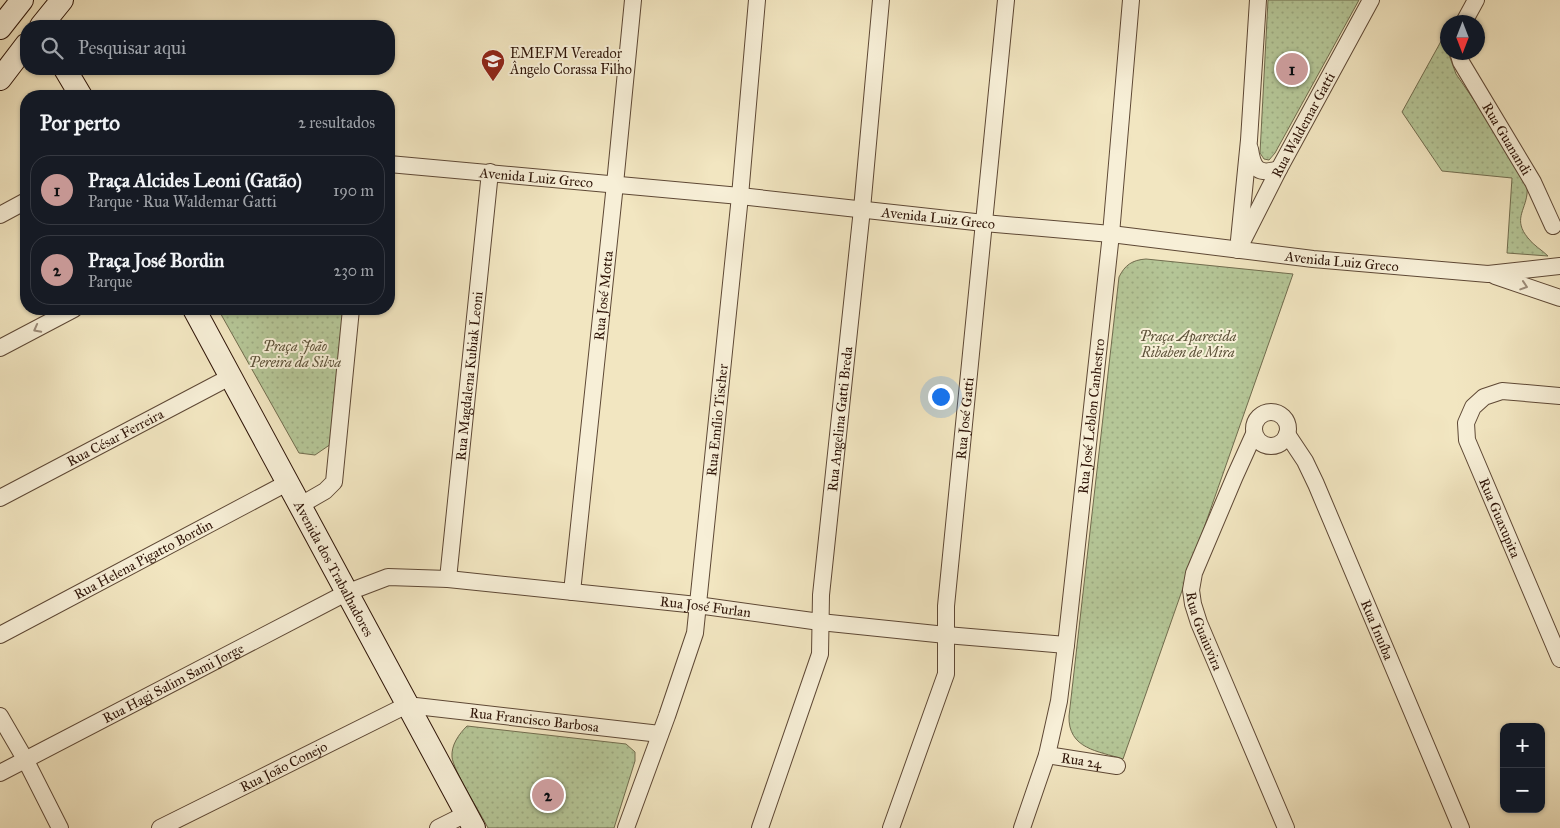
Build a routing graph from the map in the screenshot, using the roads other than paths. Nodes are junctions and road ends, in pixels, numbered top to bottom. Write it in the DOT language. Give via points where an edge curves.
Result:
graph roads {
  1 [pos="37,0"];
  2 [pos="62,0"];
  3 [pos="632,0"];
  4 [pos="757,0"];
  5 [pos="882,0"];
  6 [pos="1006,0"];
  7 [pos="1131,0"];
  8 [pos="1258,0"];
  9 [pos="1371,0"];
  10 [pos="1476,0"];
  11 [pos="11,15"];
  12 [pos="1468,15"];
  13 [pos="28,20"];
  14 [pos="40,20"];
  15 [pos="46,20"];
  16 [pos="20,53"];
  17 [pos="1460,60"];
  18 [pos="69,75"];
  19 [pos="0,79"];
  20 [pos="77,90"];
  21 [pos="1249,140"];
  22 [pos="395,164"];
  23 [pos="1280,169"];
  24 [pos="490,172"];
  25 [pos="615,184"];
  26 [pos="740,196"];
  27 [pos="20,204"];
  28 [pos="862,209"];
  29 [pos="0,215"];
  30 [pos="984,222"];
  31 [pos="1553,226"];
  32 [pos="1111,234"];
  33 [pos="1238,250"];
  34 [pos="1560,266"];
  35 [pos="1488,274"];
  36 [pos="1560,298"];
  37 [pos="63,315"];
  38 [pos="197,315"];
  39 [pos="350,315"];
  40 [pos="0,348"];
  41 [pos="230,377"];
  42 [pos="1560,396"];
  43 [pos="1254,434"];
  44 [pos="1287,434"];
  45 [pos="287,483"];
  46 [pos="0,498"];
  47 [pos="299,506"];
  48 [pos="448,579"];
  49 [pos="572,592"];
  50 [pos="346,593"];
  51 [pos="697,605"];
  52 [pos="820,622"];
  53 [pos="0,635"];
  54 [pos="946,635"];
  55 [pos="1066,645"];
  56 [pos="1560,659"];
  57 [pos="407,705"];
  58 [pos="0,716"];
  59 [pos="660,734"];
  60 [pos="1047,755"];
  61 [pos="25,759"];
  62 [pos="1117,766"];
  63 [pos="0,773"];
  64 [pos="470,821"];
  65 [pos="60,828"];
  66 [pos="160,828"];
  67 [pos="438,828"];
  68 [pos="626,828"];
  69 [pos="760,828"];
  70 [pos="891,828"];
  71 [pos="1022,828"];
  72 [pos="1286,828"];
  73 [pos="1461,828"];
  1 -- 14 [label="street"];
  2 -- 15 [label="street"];
  3 -- 25 [label="street, Rua José Motta"];
  4 -- 26 [label="street, Rua Emílio Tischer"];
  5 -- 28 [label="street, Rua Angelina Gatti Breda"];
  6 -- 30 [label="street, Rua José Gatti"];
  7 -- 32 [label="street, Rua José Leblon Canhestro"];
  8 -- 21 [label="street"];
  9 -- 23 [label="street, Rua Waldemar Gatti"];
  10 -- 12 [label="street"];
  11 -- 13 [label="street"];
  16 -- 19 [label="street"];
  17 -- 31 [label="street, Rua Guanandi" via="1533,182"];
  18 -- 20 [label="street"];
  21 -- 23 [label="street" via="1255,166 1266,173"];
  21 -- 33 [label="street"];
  22 -- 24 [label="street, Avenida Luiz Greco"];
  23 -- 33 [label="street, Rua Waldemar Gatti"];
  24 -- 25 [label="street, Avenida Luiz Greco"];
  24 -- 48 [label="street, Rua Magdalena Kubiak Leoni"];
  25 -- 26 [label="street, Avenida Luiz Greco"];
  25 -- 49 [label="street, Rua José Motta"];
  26 -- 28 [label="street, Avenida Luiz Greco"];
  26 -- 51 [label="street, Rua Emílio Tischer"];
  27 -- 29 [label="street"];
  28 -- 30 [label="street, Avenida Luiz Greco"];
  28 -- 52 [label="street, Rua Angelina Gatti Breda"];
  30 -- 32 [label="street, Avenida Luiz Greco"];
  30 -- 54 [label="street, Rua José Gatti" via="946,606"];
  32 -- 33 [label="street, Avenida Luiz Greco"];
  32 -- 55 [label="street, Rua José Leblon Canhestro"];
  33 -- 35 [label="street, Avenida Luiz Greco"];
  34 -- 35 [label="street, Avenida Luiz Greco"];
  35 -- 36 [label="street, Avenida Luiz Greco, one-way"];
  37 -- 40 [label="street, one-way"];
  38 -- 41 [label="street, Avenida dos Trabalhadores"];
  39 -- 47 [label="street" via="334,482"];
  41 -- 45 [label="street, Avenida dos Trabalhadores"];
  41 -- 46 [label="street, Rua César Ferreira"];
  42 -- 56 [label="street, Rua Guaxupita" via="1502,391 1484,397 1473,407 1466,423 1467,440"];
  43 -- 44 [label="street" via="1261,443 1271,446 1281,443"];
  43 -- 44 [label="street" via="1257,419 1271,412 1281,415 1287,423"];
  43 -- 72 [label="street, Rua Guaiuvira" via="1194,572 1191,590 1199,623"];
  44 -- 73 [label="street, Rua Inuíba" via="1316,484"];
  45 -- 47 [label="street, Avenida dos Trabalhadores"];
  45 -- 53 [label="street, Rua Helena Pigatto Bordin"];
  47 -- 50 [label="street, Avenida dos Trabalhadores"];
  48 -- 49 [label="street, Rua José Furlan"];
  48 -- 50 [label="street, Rua José Furlan" via="388,577"];
  49 -- 51 [label="street, Rua José Furlan"];
  50 -- 57 [label="street, Avenida dos Trabalhadores"];
  50 -- 61 [label="street, Rua Hagi Salim Sami Jorge"];
  51 -- 52 [label="street, Rua José Furlan"];
  51 -- 59 [label="street, Rua Emílio Tischer" via="695,632"];
  52 -- 54 [label="street, Rua José Furlan"];
  52 -- 69 [label="street, Rua Angelina Gatti Breda" via="820,654"];
  54 -- 55 [label="street, Rua José Furlan"];
  54 -- 70 [label="street, Rua José Gatti" via="946,674"];
  55 -- 60 [label="street, Rua José Leblon Canhestro"];
  57 -- 59 [label="street, Rua Francisco Barbosa"];
  57 -- 64 [label="street, Avenida dos Trabalhadores"];
  57 -- 66 [label="street, Rua João Conejo"];
  58 -- 61 [label="street"];
  59 -- 68 [label="street, Rua Emílio Tischer"];
  60 -- 62 [label="street, Rua 24"];
  60 -- 71 [label="street, Rua José Leblon Canhestro"];
  61 -- 63 [label="street, Rua Hagi Salim Sami Jorge"];
  61 -- 65 [label="street"];
  64 -- 67 [label="street"];
}
